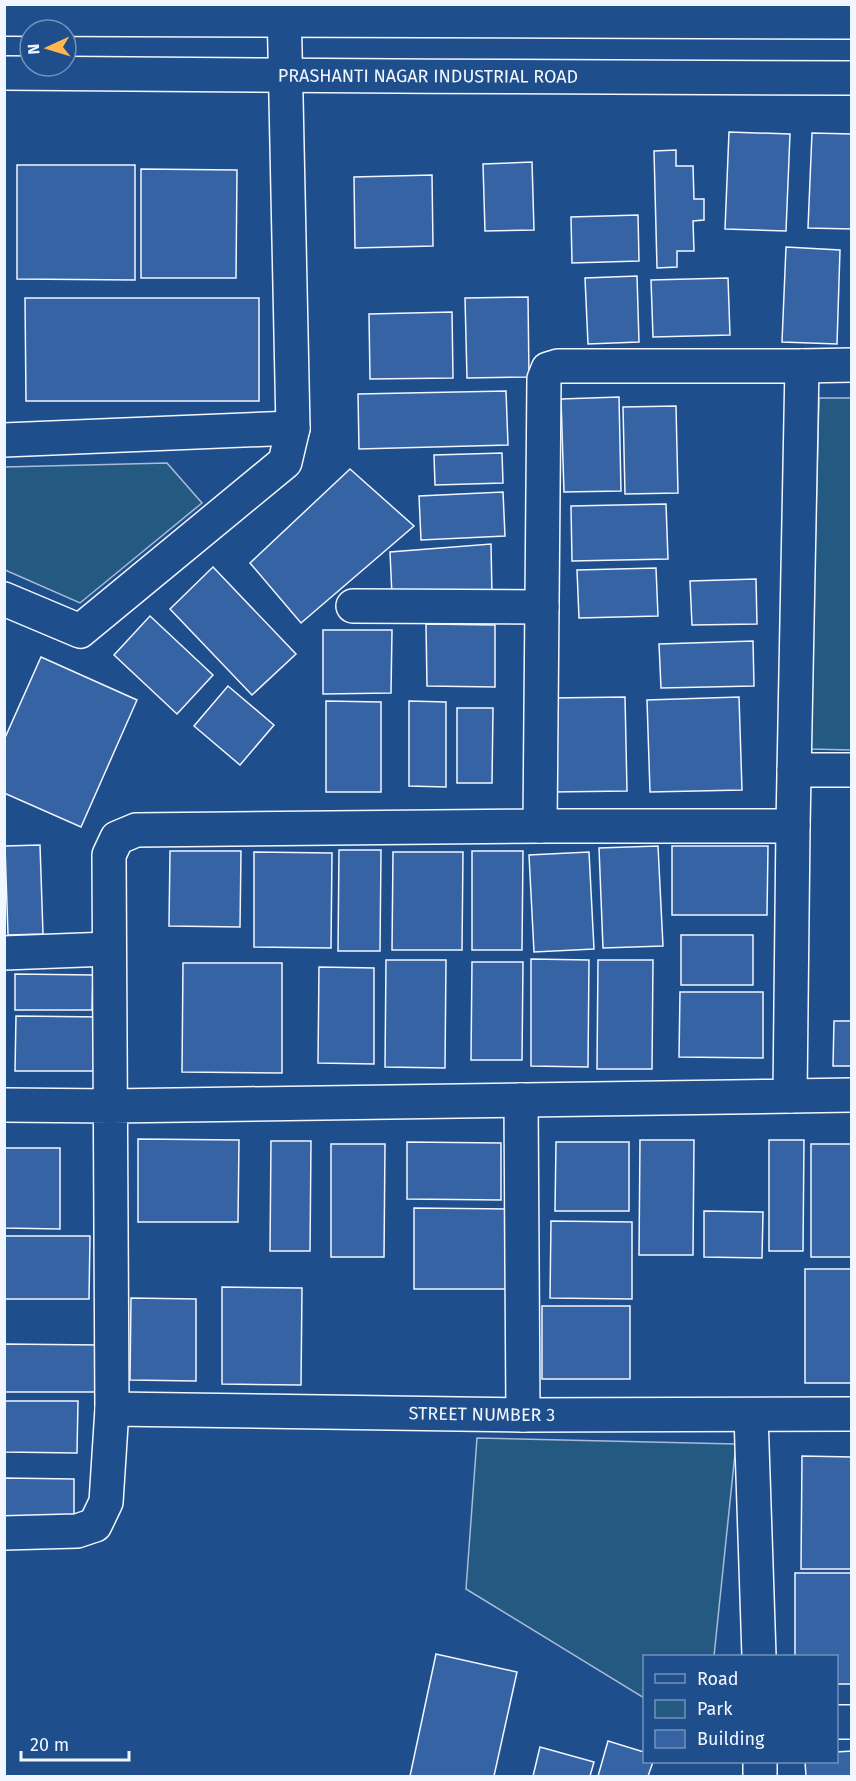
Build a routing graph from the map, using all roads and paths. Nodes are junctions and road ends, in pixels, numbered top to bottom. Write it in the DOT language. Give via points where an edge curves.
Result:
graph roads {
  1 [pos="284,13"];
  2 [pos="4,19"];
  3 [pos="852,22"];
  4 [pos="4,73"];
  5 [pos="285,77"];
  6 [pos="852,78"];
  7 [pos="852,365"];
  8 [pos="802,366"];
  9 [pos="293,428"];
  10 [pos="4,440"];
  11 [pos="4,599"];
  12 [pos="353,606"];
  13 [pos="542,607"];
  14 [pos="794,770"];
  15 [pos="852,770"];
  16 [pos="540,826"];
  17 [pos="793,826"];
  18 [pos="109,949"];
  19 [pos="4,953"];
  20 [pos="852,1095"];
  21 [pos="790,1096"];
  22 [pos="521,1100"];
  23 [pos="4,1105"];
  24 [pos="112,1106"];
  25 [pos="112,1409"];
  26 [pos="852,1414"];
  27 [pos="523,1415"];
  28 [pos="751,1415"];
  29 [pos="4,1533"];
  30 [pos="759,1655"];
  1 -- 2 [label="street"];
  1 -- 3 [label="street"];
  1 -- 5 [label="street"];
  4 -- 5 [label="street, PRASHANTI NAGAR INDUSTRIAL ROAD"];
  5 -- 6 [label="street, PRASHANTI NAGAR INDUSTRIAL ROAD"];
  5 -- 9 [label="street"];
  7 -- 8 [label="street"];
  8 -- 13 [label="street" via="548,369 544,379"];
  8 -- 14 [label="street"];
  9 -- 10 [label="street"];
  9 -- 11 [label="street" via="285,462 80,631"];
  12 -- 13 [label="street"];
  13 -- 16 [label="street"];
  14 -- 15 [label="street"];
  14 -- 17 [label="street"];
  16 -- 17 [label="street"];
  16 -- 18 [label="street" via="136,830 117,838 109,855"];
  17 -- 21 [label="street"];
  18 -- 19 [label="street"];
  18 -- 24 [label="street"];
  20 -- 21 [label="street"];
  21 -- 22 [label="street"];
  22 -- 24 [label="street"];
  22 -- 27 [label="street"];
  23 -- 24 [label="street"];
  24 -- 25 [label="street"];
  25 -- 27 [label="street, STREET NUMBER 3"];
  25 -- 29 [label="street" via="106,1502 95,1525 77,1531"];
  26 -- 28 [label="street, STREET NUMBER 3"];
  27 -- 28 [label="street, STREET NUMBER 3"];
  28 -- 30 [label="street"];
}
